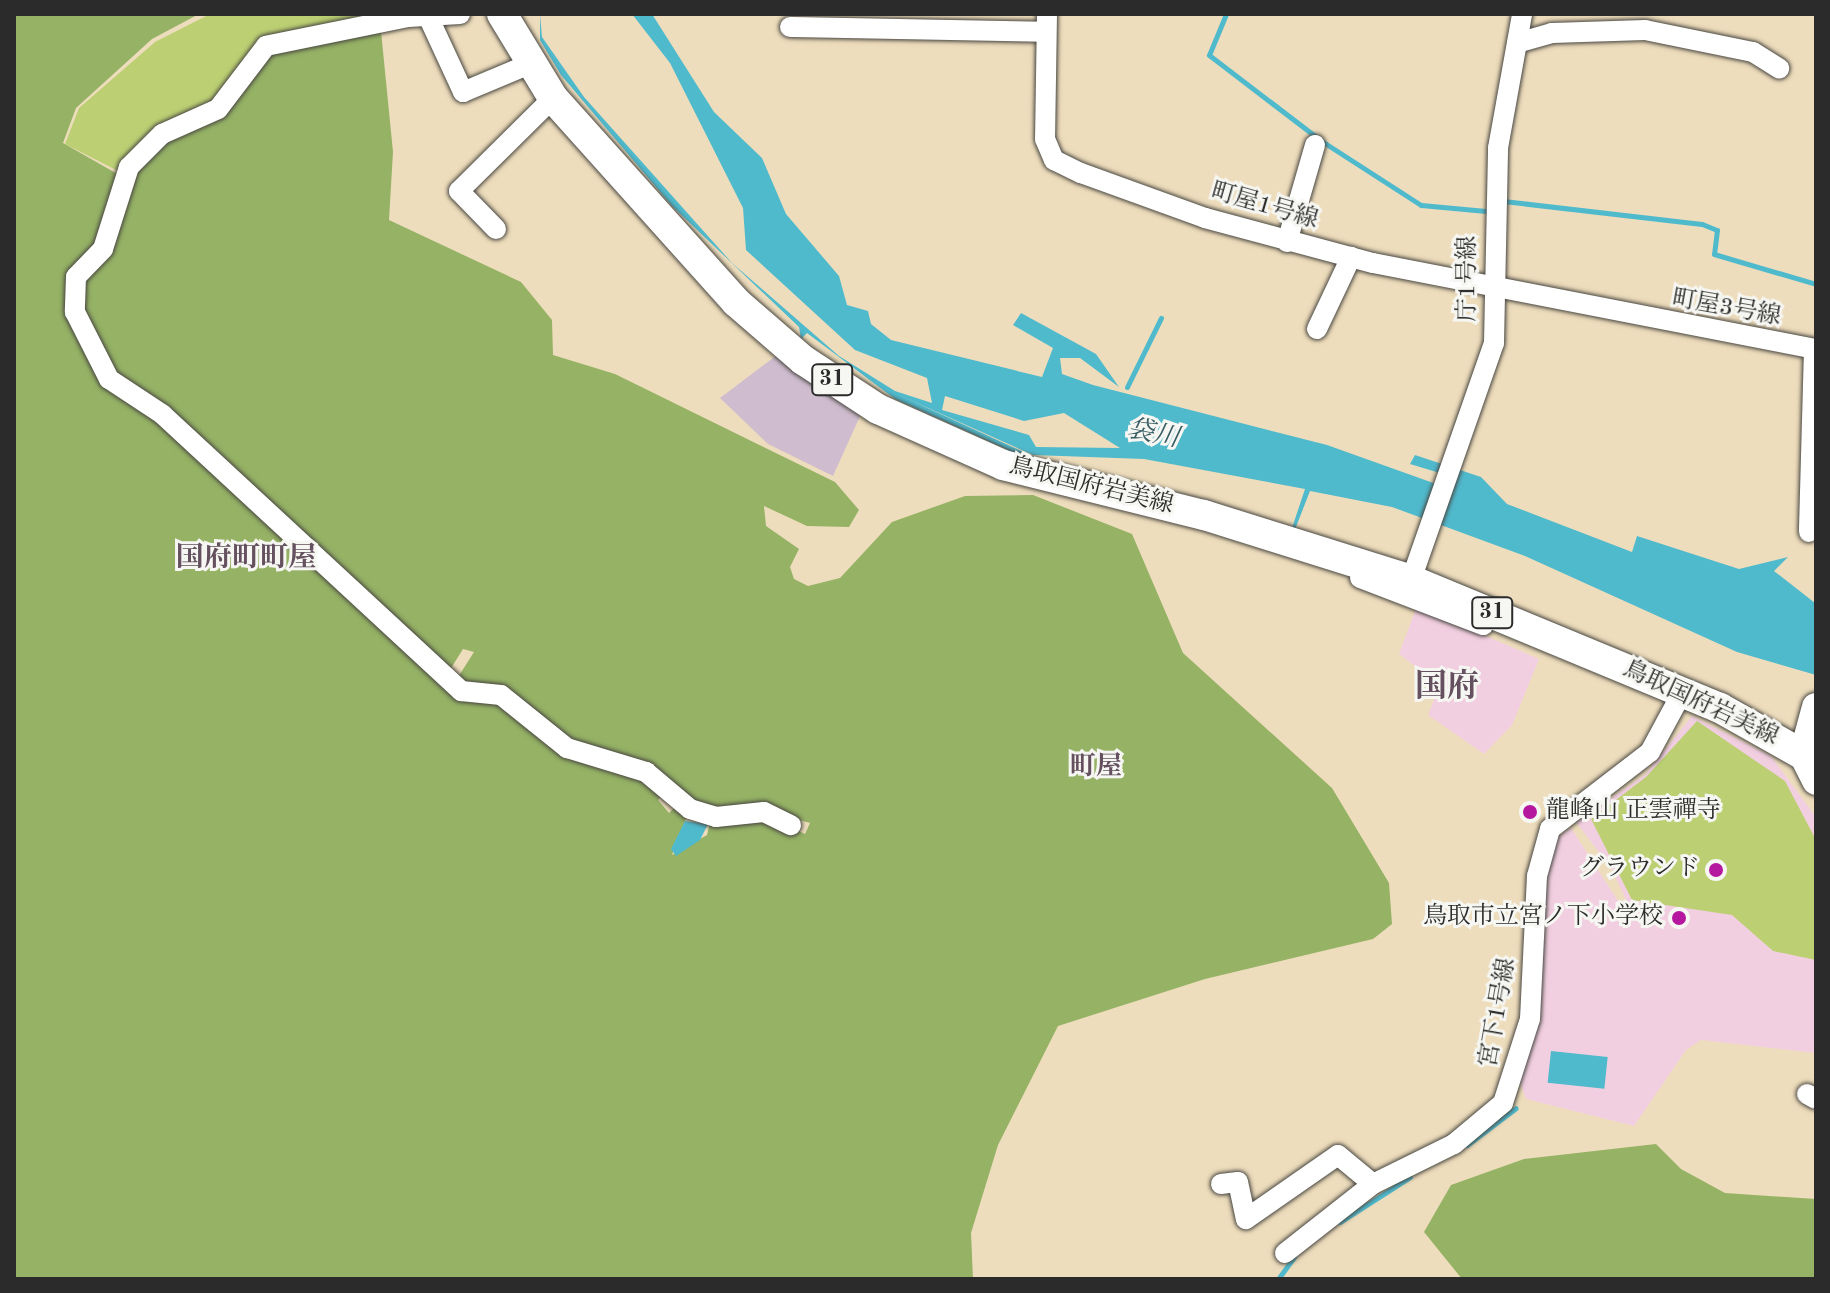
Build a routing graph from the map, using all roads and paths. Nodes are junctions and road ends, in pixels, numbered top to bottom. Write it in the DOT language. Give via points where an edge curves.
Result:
graph roads {
  1 [pos="460,14"];
  2 [pos="502,14"];
  3 [pos="1522,14"];
  4 [pos="428,16"];
  5 [pos="1047,23"];
  6 [pos="790,27"];
  7 [pos="1517,43"];
  8 [pos="530,64"];
  9 [pos="1779,68"];
  10 [pos="553,98"];
  11 [pos="1315,145"];
  12 [pos="496,229"];
  13 [pos="1287,242"];
  14 [pos="1351,257"];
  15 [pos="1497,293"];
  16 [pos="1317,329"];
  17 [pos="1815,350"];
  18 [pos="1809,532"];
  19 [pos="1299,542"];
  20 [pos="1413,573"];
  21 [pos="1679,697"];
  22 [pos="1813,715"];
  23 [pos="1812,766"];
  24 [pos="791,825"];
  25 [pos="1221,1184"];
  26 [pos="1373,1184"];
  27 [pos="1285,1253"];
  1 -- 4 [label="street"];
  2 -- 8 [label="main road, 鳥取国府岩美線 / 31"];
  3 -- 7 [label="street, 庁1号線"];
  4 -- 8 [label="street" via="463,92"];
  4 -- 24 [label="street" via="266,46 218,109 162,134 129,167 103,249 76,277 75,312 109,379 162,414 461,691 501,695 567,748 646,772 690,809 716,817 764,812"];
  5 -- 6 [label="street"];
  5 -- 13 [label="street, 町屋1号線" via="1045,130 1054,160"];
  7 -- 9 [label="street" via="1552,33 1634,29 1753,52"];
  7 -- 15 [label="street, 庁1号線" via="1498,148"];
  8 -- 10 [label="main road, 鳥取国府岩美線 / 31"];
  10 -- 12 [label="street" via="459,191"];
  10 -- 19 [label="main road, 鳥取国府岩美線 / 31" via="736,302 849,392 1003,465"];
  11 -- 13 [label="street"];
  13 -- 14 [label="street, 町屋1号線"];
  14 -- 15 [label="street, 町屋1号線"];
  14 -- 16 [label="street"];
  15 -- 17 [label="street, 町屋3号線"];
  15 -- 20 [label="street, 庁1号線" via="1494,343"];
  17 -- 18 [label="street, 町屋3号線"];
  19 -- 20 [label="main road, 鳥取国府岩美線 / 31"];
  19 -- 21 [label="street" via="1310,559"];
  20 -- 21 [label="main road, 鳥取国府岩美線 / 31"];
  21 -- 23 [label="main road, 鳥取国府岩美線 / 31"];
  21 -- 26 [label="street, 宮下1号線" via="1650,752 1550,829 1537,876 1530,1019 1503,1103 1454,1144"];
  22 -- 23 [label="main road"];
  25 -- 26 [label="street" via="1238,1182 1246,1219 1338,1155"];
  26 -- 27 [label="street, 宮下1号線"];
}
